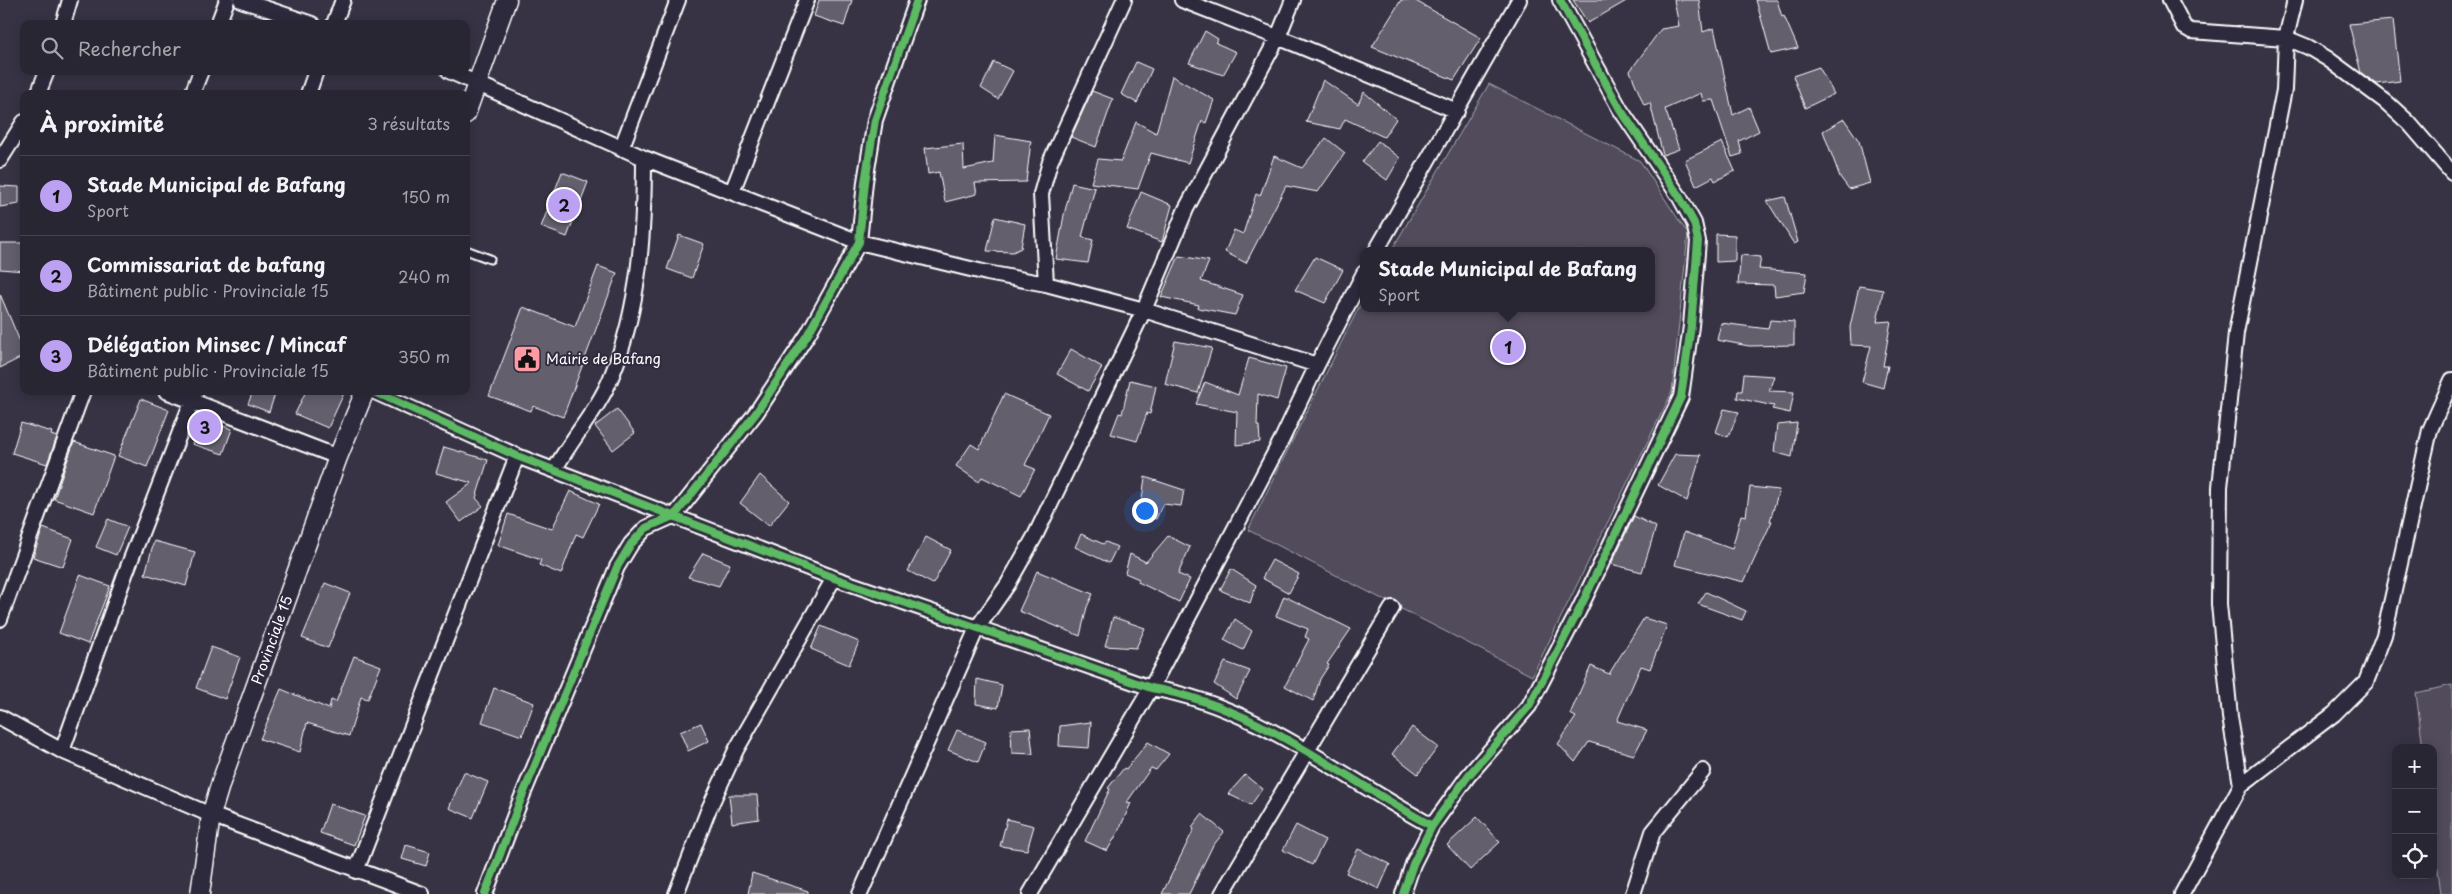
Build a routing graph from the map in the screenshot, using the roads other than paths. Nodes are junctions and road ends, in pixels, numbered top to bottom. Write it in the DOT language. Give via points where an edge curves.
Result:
graph roads {
  1 [pos="70,0"];
  2 [pos="227,0"];
  3 [pos="241,0"];
  4 [pos="343,0"];
  5 [pos="507,0"];
  6 [pos="678,0"];
  7 [pos="808,0"];
  8 [pos="916,0"];
  9 [pos="1124,0"];
  10 [pos="1182,0"];
  11 [pos="1293,0"];
  12 [pos="1519,0"];
  13 [pos="1560,0"];
  14 [pos="2170,0"];
  15 [pos="2295,0"];
  16 [pos="64,20"];
  17 [pos="220,20"];
  18 [pos="300,20"];
  19 [pos="336,20"];
  20 [pos="1278,37"];
  21 [pos="2286,38"];
  22 [pos="45,75"];
  23 [pos="199,75"];
  24 [pos="315,75"];
  25 [pos="457,75"];
  26 [pos="477,85"];
  27 [pos="40,90"];
  28 [pos="194,90"];
  29 [pos="309,90"];
  30 [pos="470,103"];
  31 [pos="1457,111"];
  32 [pos="20,130"];
  33 [pos="621,149"];
  34 [pos="644,158"];
  35 [pos="0,160"];
  36 [pos="2452,173"];
  37 [pos="732,192"];
  38 [pos="859,242"];
  39 [pos="1378,247"];
  40 [pos="470,252"];
  41 [pos="490,259"];
  42 [pos="1360,281"];
  43 [pos="1046,284"];
  44 [pos="1144,310"];
  45 [pos="1316,365"];
  46 [pos="2452,380"];
  47 [pos="83,395"];
  48 [pos="363,395"];
  49 [pos="382,395"];
  50 [pos="194,396"];
  51 [pos="517,456"];
  52 [pos="338,457"];
  53 [pos="555,469"];
  54 [pos="674,515"];
  55 [pos="834,578"];
  56 [pos="1392,608"];
  57 [pos="0,619"];
  58 [pos="977,628"];
  59 [pos="1151,688"];
  60 [pos="0,717"];
  61 [pos="1307,750"];
  62 [pos="62,751"];
  63 [pos="1702,771"];
  64 [pos="2241,785"];
  65 [pos="210,815"];
  66 [pos="1432,826"];
  67 [pos="356,870"];
  68 [pos="200,894"];
  69 [pos="422,894"];
  70 [pos="485,894"];
  71 [pos="676,894"];
  72 [pos="860,894"];
  73 [pos="1030,894"];
  74 [pos="1222,894"];
  75 [pos="1403,894"];
  76 [pos="1632,894"];
  77 [pos="2182,894"];
  1 -- 16 [label="street"];
  2 -- 17 [label="street"];
  3 -- 18 [label="street"];
  4 -- 19 [label="street"];
  5 -- 26 [label="street"];
  6 -- 33 [label="street"];
  7 -- 37 [label="street"];
  8 -- 38 [label="street" via="875,120"];
  9 -- 43 [label="street" via="1050,162 1042,194"];
  10 -- 20 [label="street"];
  11 -- 20 [label="street"];
  12 -- 31 [label="street"];
  13 -- 66 [label="street" via="1620,109 1694,223 1698,241 1681,397 1529,706 1468,776"];
  14 -- 21 [label="street" via="2184,27 2191,32"];
  15 -- 21 [label="street"];
  20 -- 31 [label="street"];
  20 -- 44 [label="street" via="1186,209"];
  21 -- 36 [label="street" via="2328,59 2386,102"];
  21 -- 64 [label="street" via="2284,90 2236,333 2220,487 2219,604 2230,717"];
  22 -- 27 [label="street"];
  23 -- 28 [label="street"];
  24 -- 29 [label="street"];
  25 -- 26 [label="street"];
  26 -- 30 [label="street"];
  26 -- 33 [label="street"];
  31 -- 39 [label="street"];
  32 -- 35 [label="street"];
  33 -- 34 [label="street"];
  34 -- 37 [label="street"];
  34 -- 53 [label="street" via="644,218 639,277 612,376"];
  37 -- 38 [label="street"];
  38 -- 43 [label="street"];
  38 -- 54 [label="street" via="808,334 756,413"];
  40 -- 41 [label="lane"];
  42 -- 45 [label="street"];
  43 -- 44 [label="street"];
  44 -- 45 [label="street"];
  44 -- 58 [label="street" via="1035,536 1008,584"];
  45 -- 59 [label="street" via="1282,439"];
  46 -- 64 [label="street" via="2430,430 2384,635 2366,682 2334,714"];
  47 -- 57 [label="street"];
  48 -- 52 [label="street, Provinciale 15"];
  49 -- 51 [label="street"];
  50 -- 52 [label="street"];
  50 -- 62 [label="street"];
  51 -- 53 [label="street"];
  51 -- 67 [label="street"];
  52 -- 65 [label="street, Provinciale 15"];
  53 -- 54 [label="street"];
  54 -- 55 [label="street"];
  54 -- 70 [label="street" via="646,528 617,567 518,804"];
  55 -- 58 [label="street"];
  55 -- 71 [label="street" via="736,750"];
  56 -- 61 [label="street"];
  58 -- 59 [label="street"];
  58 -- 72 [label="street"];
  59 -- 61 [label="street" via="1178,692 1202,701"];
  59 -- 73 [label="street"];
  60 -- 62 [label="street"];
  61 -- 66 [label="street"];
  61 -- 74 [label="street"];
  62 -- 65 [label="street"];
  63 -- 76 [label="street" via="1653,832"];
  64 -- 77 [label="street"];
  65 -- 67 [label="street"];
  65 -- 68 [label="street, Provinciale 15"];
  66 -- 75 [label="street" via="1413,864"];
  67 -- 69 [label="street"];
}
